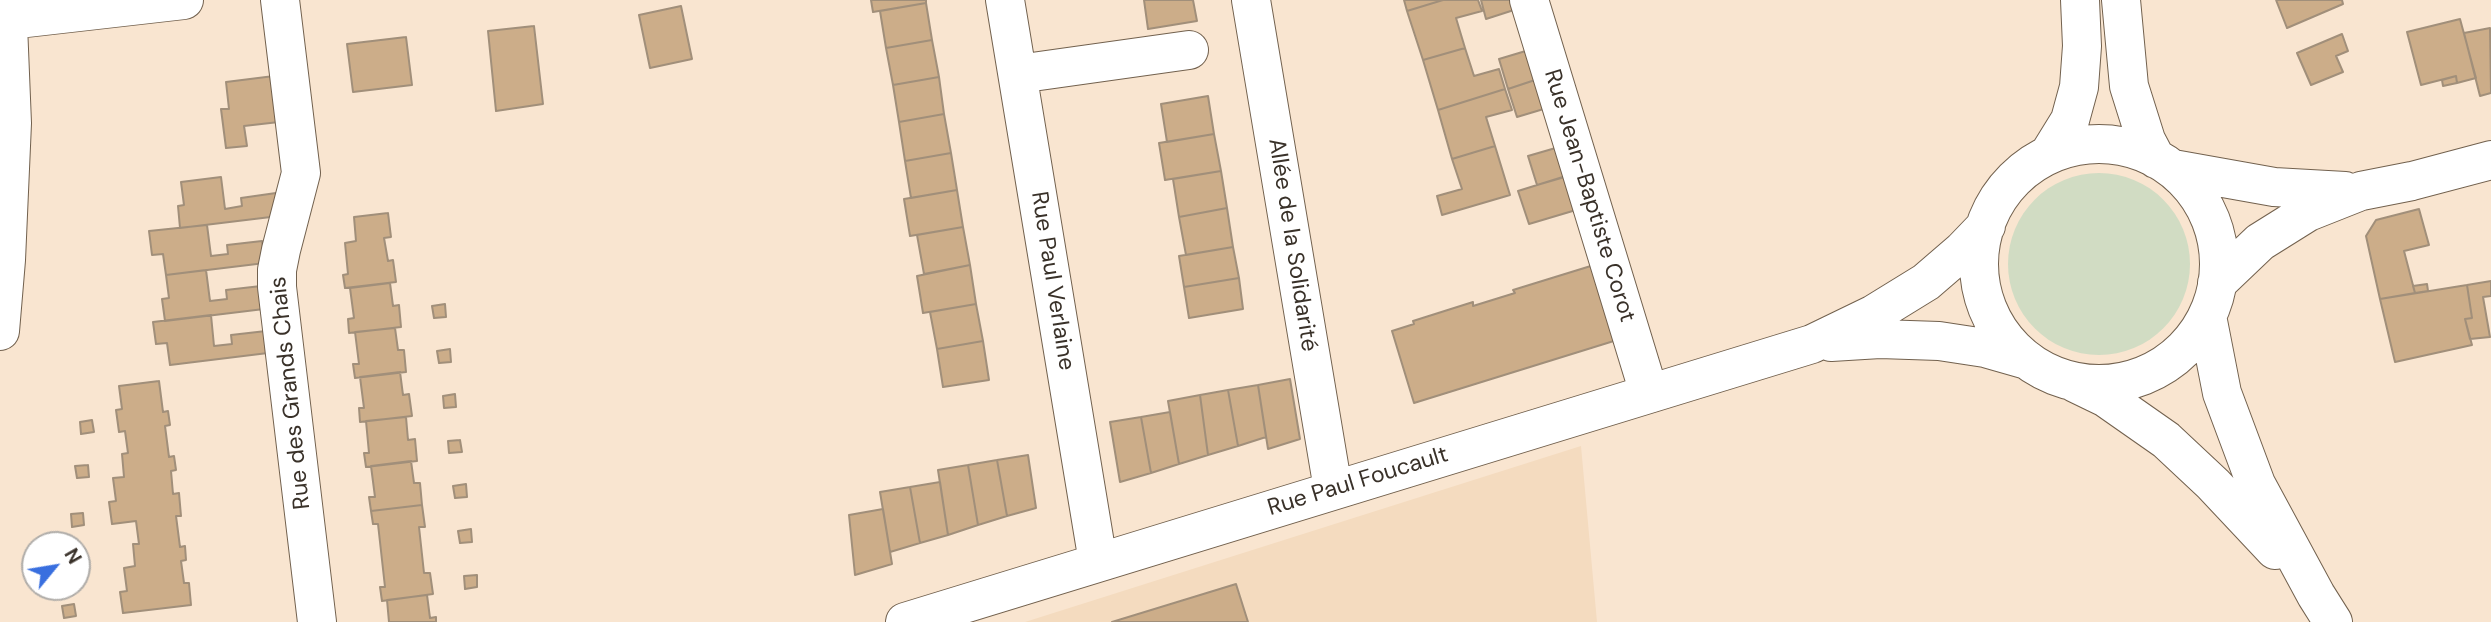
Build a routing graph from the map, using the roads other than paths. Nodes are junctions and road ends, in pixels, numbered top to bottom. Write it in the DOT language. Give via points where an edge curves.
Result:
graph roads {
  1 [pos="184,0"];
  2 [pos="279,0"];
  3 [pos="1005,0"];
  4 [pos="1251,0"];
  5 [pos="1529,0"];
  6 [pos="2080,0"];
  7 [pos="2121,0"];
  8 [pos="8,10"];
  9 [pos="1189,50"];
  10 [pos="1018,74"];
  11 [pos="2049,155"];
  12 [pos="2491,160"];
  13 [pos="2165,164"];
  14 [pos="2361,191"];
  15 [pos="1986,226"];
  16 [pos="2212,300"];
  17 [pos="0,331"];
  18 [pos="1812,344"];
  19 [pos="2028,360"];
  20 [pos="2070,380"];
  21 [pos="1649,393"];
  22 [pos="1334,489"];
  23 [pos="1098,562"];
  24 [pos="2324,609"];
  25 [pos="317,622"];
  26 [pos="905,622"];
  1 -- 8 [label="street"];
  2 -- 25 [label="street, Rue des Grands Chais" via="301,173 281,250 277,287"];
  3 -- 10 [label="street, Rue Paul Verlaine"];
  4 -- 22 [label="street, Allée de la Solidarité"];
  5 -- 21 [label="street, Rue Jean-Baptiste Corot"];
  6 -- 11 [label="street" via="2079,87 2070,120"];
  7 -- 13 [label="street" via="2129,86 2146,140"];
  8 -- 17 [label="street" via="12,124"];
  9 -- 10 [label="street"];
  10 -- 23 [label="street, Rue Paul Verlaine"];
  11 -- 13 [label="street" via="2081,145 2104,144 2136,150"];
  11 -- 15 [label="street" via="2014,180 2000,196"];
  12 -- 14 [label="street"];
  13 -- 14 [label="street" via="2273,187"];
  13 -- 16 [label="street" via="2197,195 2213,226 2218,248"];
  14 -- 16 [label="street" via="2276,230 2246,254"];
  15 -- 18 [label="street, Rue Paul Foucault" via="1926,282"];
  15 -- 19 [label="street" via="1980,260 1983,294 2003,336"];
  16 -- 20 [label="street" via="2194,336 2179,353 2150,372 2105,383"];
  16 -- 24 [label="street" via="2222,393 2272,517"];
  18 -- 19 [label="street, Rue Paul Foucault" via="1939,341"];
  18 -- 21 [label="street, Rue Paul Foucault"];
  19 -- 20 [label="street"];
  20 -- 24 [label="street" via="2127,412 2188,459"];
  21 -- 22 [label="street, Rue Paul Foucault"];
  22 -- 23 [label="street, Rue Paul Foucault"];
  23 -- 26 [label="street, Rue Paul Foucault"];
}
